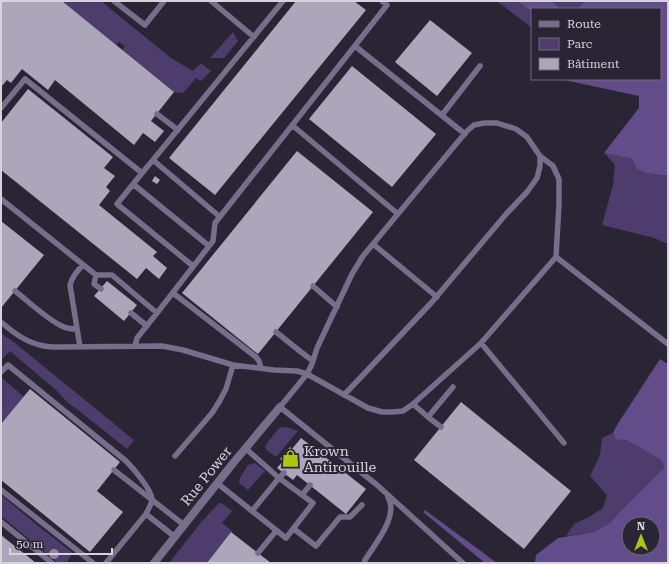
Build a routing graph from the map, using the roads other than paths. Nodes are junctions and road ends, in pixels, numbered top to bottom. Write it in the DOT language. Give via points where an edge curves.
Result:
graph roads {
  1 [pos="114,1"];
  2 [pos="164,1"];
  3 [pos="211,1"];
  4 [pos="283,1"];
  5 [pos="382,1"];
  6 [pos="254,37"];
  7 [pos="355,46"];
  8 [pos="480,66"];
  9 [pos="1,108"];
  10 [pos="157,114"];
  11 [pos="442,115"];
  12 [pos="292,126"];
  13 [pos="178,130"];
  14 [pos="465,134"];
  15 [pos="540,156"];
  16 [pos="153,160"];
  17 [pos="142,173"];
  18 [pos="133,184"];
  19 [pos="1,199"];
  20 [pos="398,214"];
  21 [pos="220,216"];
  22 [pos="373,244"];
  23 [pos="209,246"];
  24 [pos="556,258"];
  25 [pos="83,265"];
  26 [pos="193,266"];
  27 [pos="96,275"];
  28 [pos="313,286"];
  29 [pos="101,289"];
  30 [pos="15,291"];
  31 [pos="173,293"];
  32 [pos="437,297"];
  33 [pos="337,307"];
  34 [pos="131,313"];
  35 [pos="157,313"];
  36 [pos="1,322"];
  37 [pos="147,326"];
  38 [pos="77,329"];
  39 [pos="276,332"];
  40 [pos="481,343"];
  41 [pos="668,344"];
  42 [pos="135,346"];
  43 [pos="80,347"];
  44 [pos="313,361"];
  45 [pos="233,365"];
  46 [pos="261,368"];
  47 [pos="1,372"];
  48 [pos="307,374"];
  49 [pos="453,387"];
  50 [pos="344,395"];
  51 [pos="413,404"];
  52 [pos="280,407"];
  53 [pos="428,417"];
  54 [pos="441,427"];
  55 [pos="564,443"];
  56 [pos="245,448"];
  57 [pos="175,456"];
  58 [pos="114,470"];
  59 [pos="282,475"];
  60 [pos="217,483"];
  61 [pos="310,485"];
  62 [pos="1,490"];
  63 [pos="386,493"];
  64 [pos="302,495"];
  65 [pos="152,500"];
  66 [pos="362,505"];
  67 [pos="252,511"];
  68 [pos="146,514"];
  69 [pos="1,522"];
  70 [pos="184,525"];
  71 [pos="294,529"];
  72 [pos="276,531"];
  73 [pos="175,537"];
  74 [pos="258,553"];
  75 [pos="52,563"];
  76 [pos="93,563"];
  77 [pos="106,563"];
  78 [pos="154,563"];
  79 [pos="364,563"];
  80 [pos="463,563"];
  1 -- 2 [label="lane" via="145,25"];
  3 -- 6 [label="lane"];
  4 -- 6 [label="lane"];
  5 -- 7 [label="lane" via="388,5"];
  6 -- 13 [label="lane"];
  7 -- 11 [label="lane"];
  7 -- 12 [label="lane"];
  8 -- 11 [label="lane"];
  9 -- 17 [label="lane" via="25,79"];
  10 -- 13 [label="lane"];
  11 -- 14 [label="lane"];
  12 -- 20 [label="lane"];
  12 -- 21 [label="lane"];
  13 -- 16 [label="lane"];
  14 -- 15 [label="lane" via="474,126 497,123 516,129 527,138"];
  14 -- 20 [label="lane"];
  15 -- 24 [label="lane" via="553,166 559,179"];
  15 -- 32 [label="lane" via="537,178 527,192"];
  16 -- 17 [label="lane"];
  16 -- 21 [label="lane"];
  17 -- 18 [label="lane"];
  18 -- 23 [label="lane"];
  18 -- 26 [label="lane" via="117,204"];
  19 -- 25 [label="lane"];
  20 -- 22 [label="lane"];
  21 -- 23 [label="lane" via="215,223 213,241"];
  22 -- 32 [label="lane"];
  22 -- 33 [label="lane" via="352,274"];
  23 -- 26 [label="lane"];
  24 -- 40 [label="lane"];
  24 -- 41 [label="lane"];
  25 -- 27 [label="lane"];
  25 -- 38 [label="lane" via="74,274 70,285"];
  26 -- 31 [label="lane"];
  27 -- 29 [label="lane" via="94,284"];
  27 -- 35 [label="lane" via="112,275"];
  28 -- 33 [label="lane"];
  30 -- 38 [label="lane" via="48,318 70,329"];
  31 -- 35 [label="lane"];
  31 -- 46 [label="lane" via="256,357"];
  32 -- 50 [label="lane"];
  33 -- 44 [label="lane"];
  34 -- 37 [label="lane"];
  35 -- 37 [label="lane"];
  36 -- 43 [label="lane" via="29,342 44,346"];
  37 -- 42 [label="lane" via="137,338"];
  38 -- 43 [label="lane"];
  39 -- 44 [label="lane"];
  40 -- 51 [label="lane"];
  40 -- 55 [label="lane"];
  42 -- 43 [label="lane"];
  42 -- 45 [label="lane" via="162,346 183,350"];
  44 -- 48 [label="lane"];
  45 -- 46 [label="lane"];
  45 -- 57 [label="lane" via="226,389 212,413"];
  46 -- 48 [label="lane"];
  47 -- 65 [label="lane" via="8,365 126,461 140,477"];
  48 -- 50 [label="lane"];
  48 -- 52 [label="lane"];
  49 -- 53 [label="lane"];
  50 -- 51 [label="lane" via="368,408 382,412 403,411"];
  51 -- 53 [label="lane"];
  52 -- 56 [label="street, Rue Power"];
  52 -- 63 [label="lane"];
  53 -- 54 [label="lane"];
  56 -- 59 [label="lane"];
  56 -- 60 [label="street, Rue Power"];
  58 -- 65 [label="lane"];
  59 -- 64 [label="lane"];
  59 -- 67 [label="lane"];
  60 -- 67 [label="lane"];
  60 -- 70 [label="street, Rue Power"];
  61 -- 64 [label="lane"];
  62 -- 76 [label="lane"];
  63 -- 79 [label="lane" via="390,500 390,515"];
  63 -- 80 [label="lane"];
  64 -- 71 [label="lane" via="314,503"];
  65 -- 68 [label="lane"];
  65 -- 70 [label="lane"];
  66 -- 71 [label="lane" via="350,517 340,517 316,546"];
  67 -- 72 [label="lane"];
  68 -- 73 [label="lane"];
  68 -- 77 [label="lane"];
  69 -- 75 [label="lane"];
  70 -- 73 [label="street, Rue Power"];
  71 -- 72 [label="lane" via="286,538"];
  72 -- 74 [label="lane"];
  73 -- 78 [label="street, Rue Power"];
}
